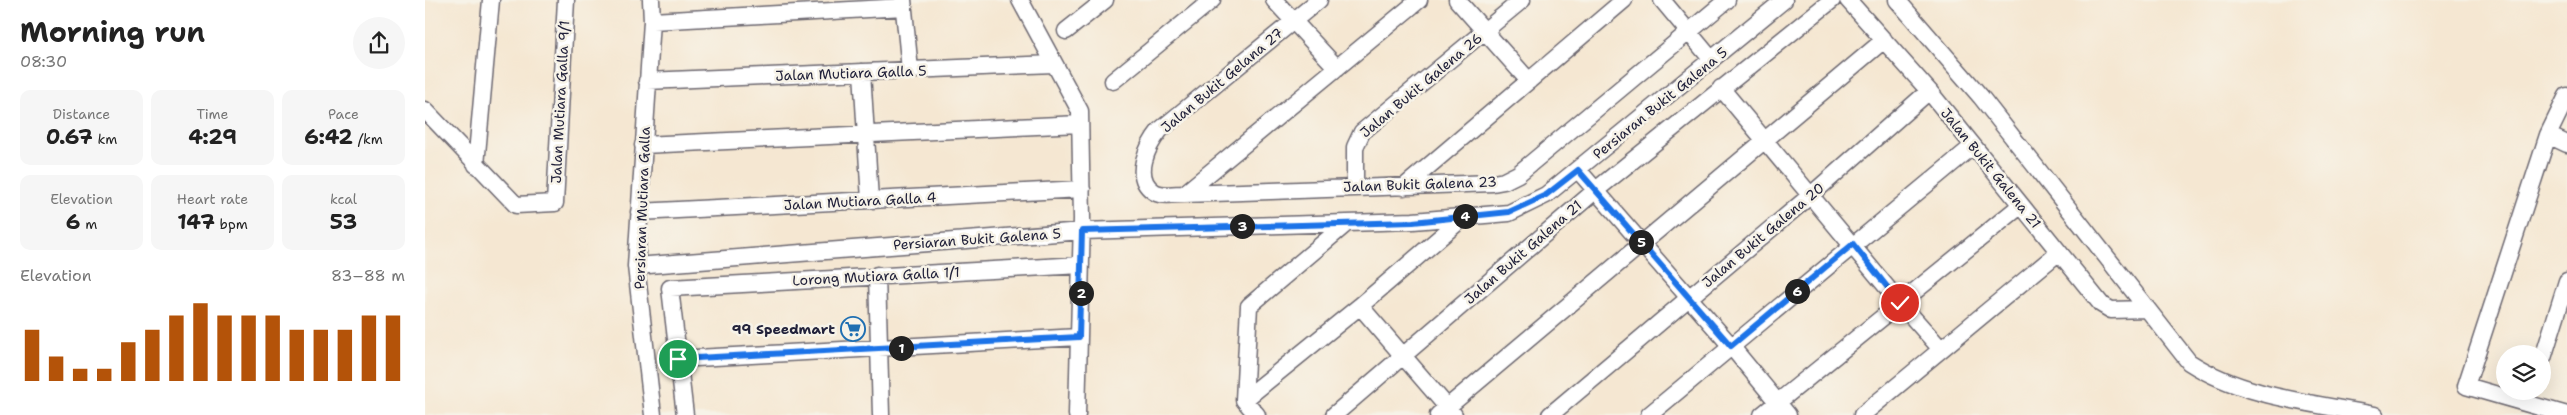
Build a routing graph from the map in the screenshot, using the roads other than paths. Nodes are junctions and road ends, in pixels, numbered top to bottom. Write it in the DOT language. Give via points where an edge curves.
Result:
graph roads {
  1 [pos="491,0"];
  2 [pos="565,0"];
  3 [pos="651,0"];
  4 [pos="1020,0"];
  5 [pos="1105,0"];
  6 [pos="1212,0"];
  7 [pos="1274,0"];
  8 [pos="1319,0"];
  9 [pos="1419,0"];
  10 [pos="1457,0"];
  11 [pos="1522,0"];
  12 [pos="1624,0"];
  13 [pos="1662,0"];
  14 [pos="1727,0"];
  15 [pos="1784,0"];
  16 [pos="1832,0"];
  17 [pos="1847,0"];
  18 [pos="1897,0"];
  19 [pos="904,3"];
  20 [pos="652,21"];
  21 [pos="1292,21"];
  22 [pos="1066,31"];
  23 [pos="1484,31"];
  24 [pos="1689,32"];
  25 [pos="1884,40"];
  26 [pos="1713,60"];
  27 [pos="1055,64"];
  28 [pos="1337,68"];
  29 [pos="910,70"];
  30 [pos="862,72"];
  31 [pos="647,81"];
  32 [pos="1113,81"];
  33 [pos="1529,81"];
  34 [pos="1721,88"];
  35 [pos="1929,92"];
  36 [pos="2567,96"];
  37 [pos="425,110"];
  38 [pos="1080,124"];
  39 [pos="866,134"];
  40 [pos="2548,135"];
  41 [pos="1765,140"];
  42 [pos="2567,144"];
  43 [pos="643,145"];
  44 [pos="1973,146"];
  45 [pos="476,165"];
  46 [pos="1578,170"];
  47 [pos="1355,187"];
  48 [pos="1404,187"];
  49 [pos="1082,189"];
  50 [pos="1595,190"];
  51 [pos="1160,194"];
  52 [pos="1184,194"];
  53 [pos="1811,195"];
  54 [pos="870,200"];
  55 [pos="2020,206"];
  56 [pos="639,212"];
  57 [pos="1465,216"];
  58 [pos="1347,224"];
  59 [pos="1082,231"];
  60 [pos="1642,243"];
  61 [pos="1853,244"];
  62 [pos="2059,252"];
  63 [pos="1081,265"];
  64 [pos="637,266"];
  65 [pos="877,275"];
  66 [pos="2567,281"];
  67 [pos="1688,297"];
  68 [pos="1900,303"];
  69 [pos="1360,306"];
  70 [pos="2146,309"];
  71 [pos="1079,337"];
  72 [pos="2547,345"];
  73 [pos="1731,346"];
  74 [pos="1940,348"];
  75 [pos="881,349"];
  76 [pos="1402,356"];
  77 [pos="678,359"];
  78 [pos="2496,391"];
  79 [pos="1244,400"];
  80 [pos="2536,400"];
  81 [pos="1777,402"];
  82 [pos="1446,412"];
  83 [pos="653,415"];
  84 [pos="685,415"];
  85 [pos="881,415"];
  86 [pos="1077,415"];
  87 [pos="1257,415"];
  88 [pos="1334,415"];
  89 [pos="1550,415"];
  90 [pos="1649,415"];
  91 [pos="1762,415"];
  92 [pos="1788,415"];
  93 [pos="1862,415"];
  94 [pos="2375,415"];
  95 [pos="2567,415"];
  1 -- 45 [label="street"];
  2 -- 45 [label="street, Jalan Mutiara Galla 9/1" via="555,203 516,205"];
  3 -- 20 [label="street, Persiaran Mutiara Galla"];
  4 -- 27 [label="street"];
  5 -- 22 [label="street"];
  6 -- 32 [label="street"];
  7 -- 21 [label="street"];
  8 -- 21 [label="street, Jalan Bukit Gelana 27"];
  9 -- 28 [label="street"];
  10 -- 23 [label="street"];
  11 -- 23 [label="street, Jalan Bukit Galena 26"];
  12 -- 33 [label="street"];
  13 -- 24 [label="street"];
  14 -- 24 [label="street, Jalan Bukit Galena 23"];
  15 -- 26 [label="street, Persiaran Bukit Galena 5"];
  16 -- 34 [label="street, Jalan Bukit Galena 21"];
  17 -- 25 [label="street, Jalan Bukit Galena 21"];
  18 -- 70 [label="street" via="1981,97"];
  19 -- 20 [label="street"];
  19 -- 29 [label="street"];
  20 -- 31 [label="street, Persiaran Mutiara Galla"];
  21 -- 28 [label="street"];
  21 -- 51 [label="street, Jalan Bukit Gelana 27" via="1160,130 1149,143 1144,174 1148,186"];
  23 -- 33 [label="street"];
  23 -- 47 [label="street, Jalan Bukit Galena 26" via="1362,132 1355,147"];
  24 -- 26 [label="street"];
  24 -- 48 [label="street, Jalan Bukit Galena 23" via="1511,177 1493,183"];
  25 -- 35 [label="street, Jalan Bukit Galena 21"];
  25 -- 41 [label="street"];
  26 -- 46 [label="street, Persiaran Bukit Galena 5"];
  27 -- 29 [label="street, Jalan Mutiara Galla 5"];
  27 -- 38 [label="street" via="1080,111"];
  28 -- 52 [label="street"];
  29 -- 30 [label="street, Jalan Mutiara Galla 5"];
  30 -- 31 [label="street, Jalan Mutiara Galla 5"];
  30 -- 39 [label="street"];
  31 -- 43 [label="street, Persiaran Mutiara Galla"];
  33 -- 48 [label="street"];
  34 -- 41 [label="street"];
  34 -- 50 [label="street, Jalan Bukit Galena 21"];
  35 -- 44 [label="street, Jalan Bukit Galena 21"];
  35 -- 53 [label="street, Jalan Bukit Galena 20"];
  36 -- 40 [label="street"];
  37 -- 45 [label="street"];
  38 -- 39 [label="street"];
  38 -- 49 [label="street"];
  39 -- 43 [label="street"];
  39 -- 54 [label="street"];
  40 -- 42 [label="street"];
  40 -- 78 [label="street" via="2466,386"];
  41 -- 53 [label="street"];
  41 -- 60 [label="street"];
  43 -- 56 [label="street, Persiaran Mutiara Galla"];
  44 -- 55 [label="street, Jalan Bukit Galena 21"];
  44 -- 61 [label="street"];
  46 -- 50 [label="street"];
  46 -- 57 [label="street, Persiaran Bukit Galena 5" via="1546,195 1509,212"];
  47 -- 48 [label="street, Jalan Bukit Galena 23"];
  47 -- 52 [label="street, Jalan Bukit Galena 23"];
  49 -- 54 [label="street, Jalan Mutiara Galla 4"];
  49 -- 59 [label="street"];
  50 -- 60 [label="street"];
  50 -- 76 [label="street, Jalan Bukit Galena 21"];
  51 -- 52 [label="street, Jalan Bukit Galena 23"];
  53 -- 61 [label="street"];
  53 -- 67 [label="street, Jalan Bukit Galena 20"];
  54 -- 56 [label="street, Jalan Mutiara Galla 4"];
  55 -- 62 [label="street, Jalan Bukit Galena 21"];
  55 -- 68 [label="street"];
  56 -- 64 [label="street, Persiaran Mutiara Galla"];
  57 -- 58 [label="street, Persiaran Bukit Galena 5"];
  57 -- 69 [label="street"];
  58 -- 59 [label="street, Persiaran Bukit Galena 5"];
  58 -- 79 [label="street" via="1249,306"];
  59 -- 63 [label="street"];
  59 -- 64 [label="street, Persiaran Bukit Galena 5"];
  60 -- 67 [label="street"];
  60 -- 82 [label="street"];
  61 -- 68 [label="street"];
  61 -- 73 [label="street"];
  62 -- 70 [label="street, Jalan Bukit Galena 21" via="2107,308"];
  62 -- 74 [label="street"];
  63 -- 65 [label="street, Lorong Mutiara Galla 1/1"];
  63 -- 71 [label="street"];
  64 -- 83 [label="street, Persiaran Mutiara Galla"];
  65 -- 75 [label="street"];
  65 -- 77 [label="street, Lorong Mutiara Galla 1/1" via="670,288"];
  66 -- 72 [label="street"];
  67 -- 73 [label="street"];
  67 -- 89 [label="street, Jalan Bukit Galena 20"];
  68 -- 74 [label="street"];
  68 -- 81 [label="street"];
  69 -- 76 [label="street"];
  69 -- 79 [label="street"];
  70 -- 94 [label="street" via="2189,362 2210,376 2257,392"];
  71 -- 75 [label="street"];
  71 -- 86 [label="street"];
  73 -- 81 [label="street"];
  73 -- 90 [label="street"];
  74 -- 93 [label="street"];
  75 -- 77 [label="street"];
  75 -- 85 [label="street"];
  76 -- 82 [label="street"];
  76 -- 88 [label="street, Jalan Bukit Galena 21"];
  77 -- 84 [label="street"];
  79 -- 87 [label="street"];
  80 -- 95 [label="street"];
  81 -- 91 [label="street"];
  81 -- 92 [label="street"];
}
